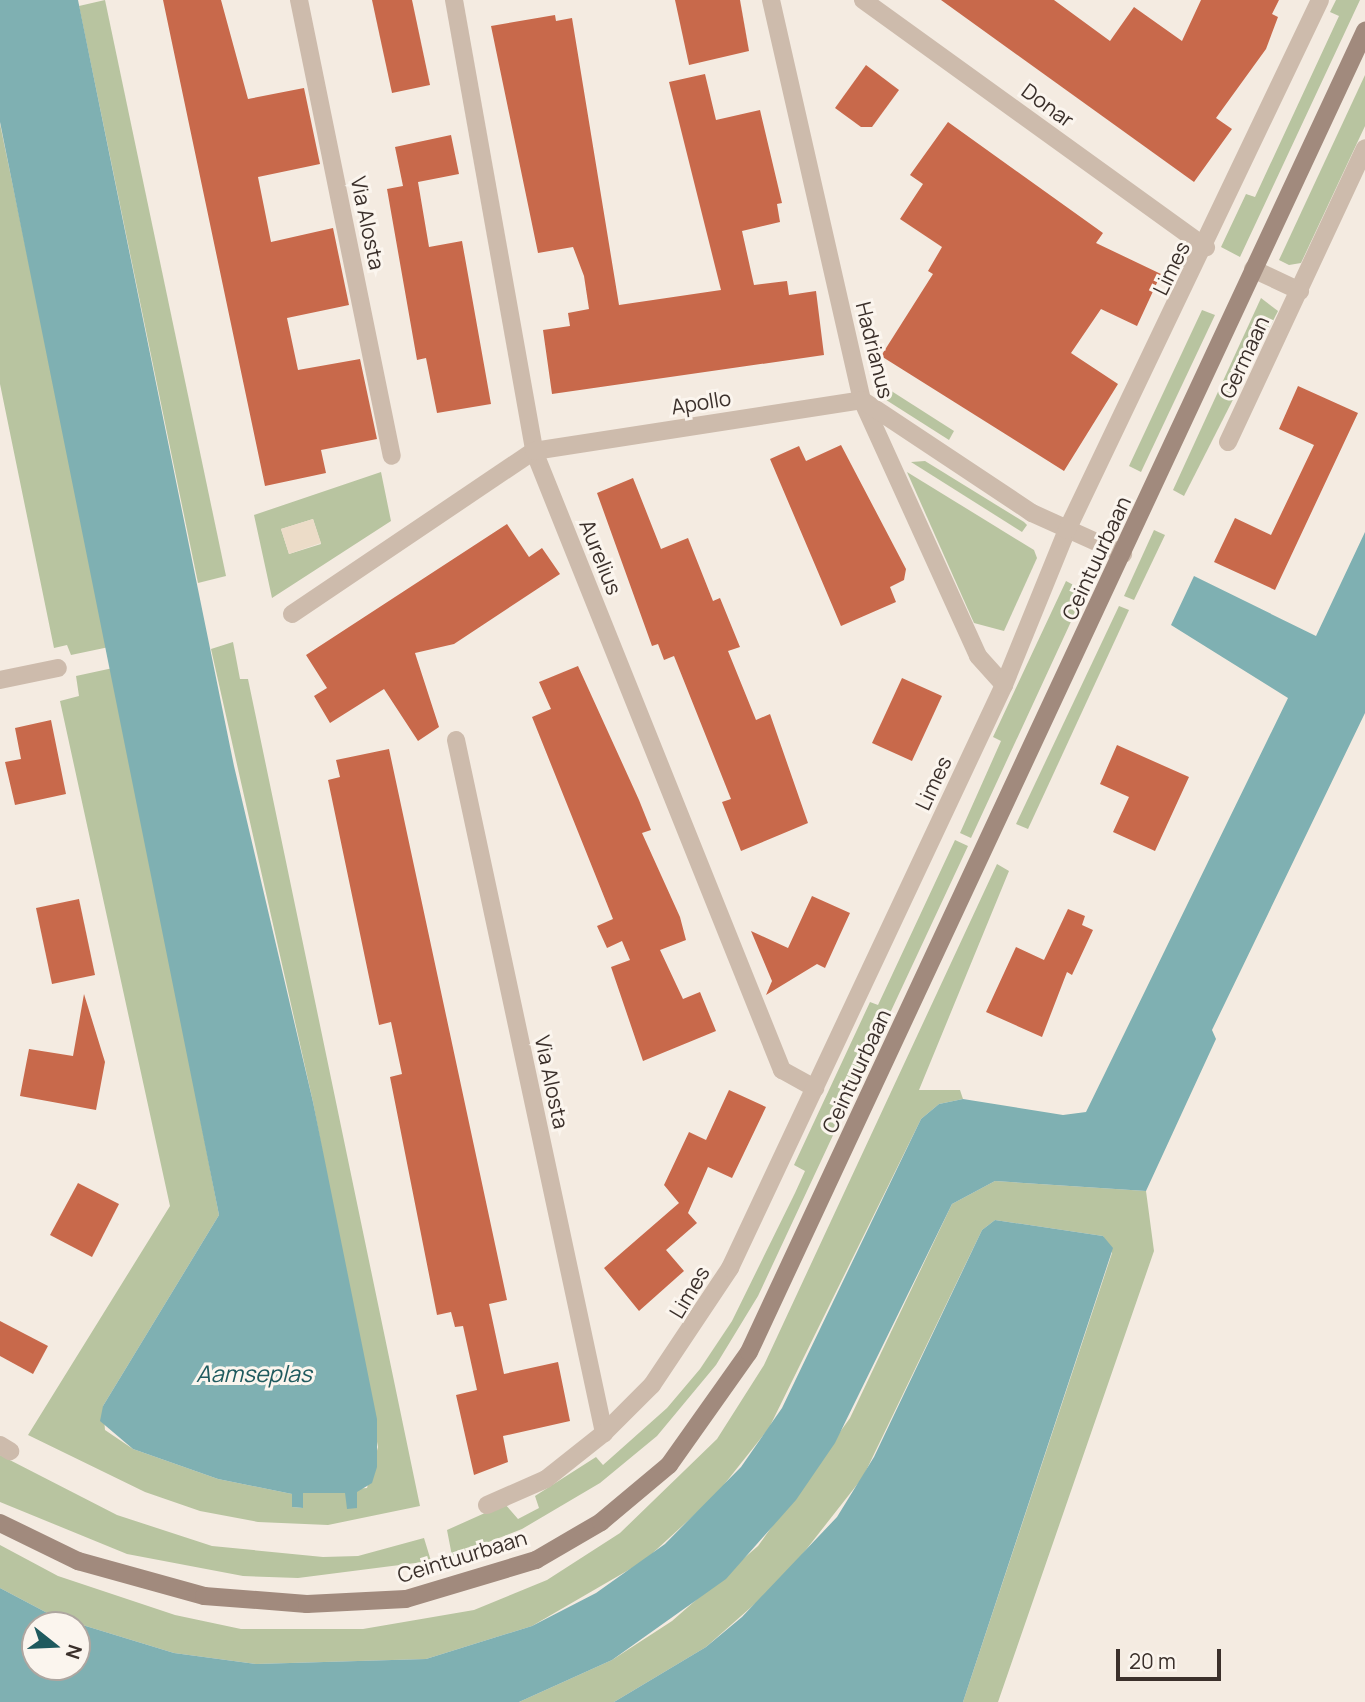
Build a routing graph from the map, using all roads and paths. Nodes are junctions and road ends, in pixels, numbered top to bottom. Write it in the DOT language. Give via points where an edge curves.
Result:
graph roads {
  1 [pos="299,0"];
  2 [pos="454,0"];
  3 [pos="771,0"];
  4 [pos="863,0"];
  5 [pos="1320,0"];
  6 [pos="1365,31"];
  7 [pos="1365,148"];
  8 [pos="1206,247"];
  9 [pos="1253,269"];
  10 [pos="1300,290"];
  11 [pos="862,400"];
  12 [pos="1228,442"];
  13 [pos="534,451"];
  14 [pos="393,456"];
  15 [pos="1067,530"];
  16 [pos="1123,554"];
  17 [pos="292,614"];
  18 [pos="58,668"];
  19 [pos="0,680"];
  20 [pos="1004,685"];
  21 [pos="456,740"];
  22 [pos="815,1088"];
  23 [pos="604,1433"];
  24 [pos="486,1505"];
  25 [pos="0,1523"];
  1 -- 14 [label="street, Via Alosta"];
  2 -- 13 [label="street, Aurelius"];
  3 -- 11 [label="street, Hadrianus"];
  4 -- 8 [label="street, Donar"];
  5 -- 8 [label="street, Limes"];
  6 -- 9 [label="street, Ceintuurbaan"];
  7 -- 10 [label="street, Germaan"];
  8 -- 15 [label="street, Limes"];
  9 -- 10 [label="street"];
  9 -- 16 [label="street, Ceintuurbaan"];
  10 -- 12 [label="street, Germaan"];
  11 -- 13 [label="street, Apollo"];
  11 -- 15 [label="street"];
  11 -- 20 [label="street, Hadrianus" via="978,656"];
  13 -- 17 [label="street, Apollo"];
  13 -- 22 [label="street, Aurelius" via="782,1070"];
  15 -- 16 [label="street"];
  15 -- 20 [label="street, Limes"];
  16 -- 25 [label="street, Ceintuurbaan" via="749,1352 669,1465 601,1522 536,1560 406,1599 307,1604 204,1596 79,1561"];
  18 -- 19 [label="street"];
  20 -- 22 [label="street, Limes"];
  21 -- 23 [label="street, Via Alosta"];
  22 -- 23 [label="street, Limes" via="730,1268 692,1332"];
  23 -- 24 [label="street, Limes" via="546,1479"];
}
